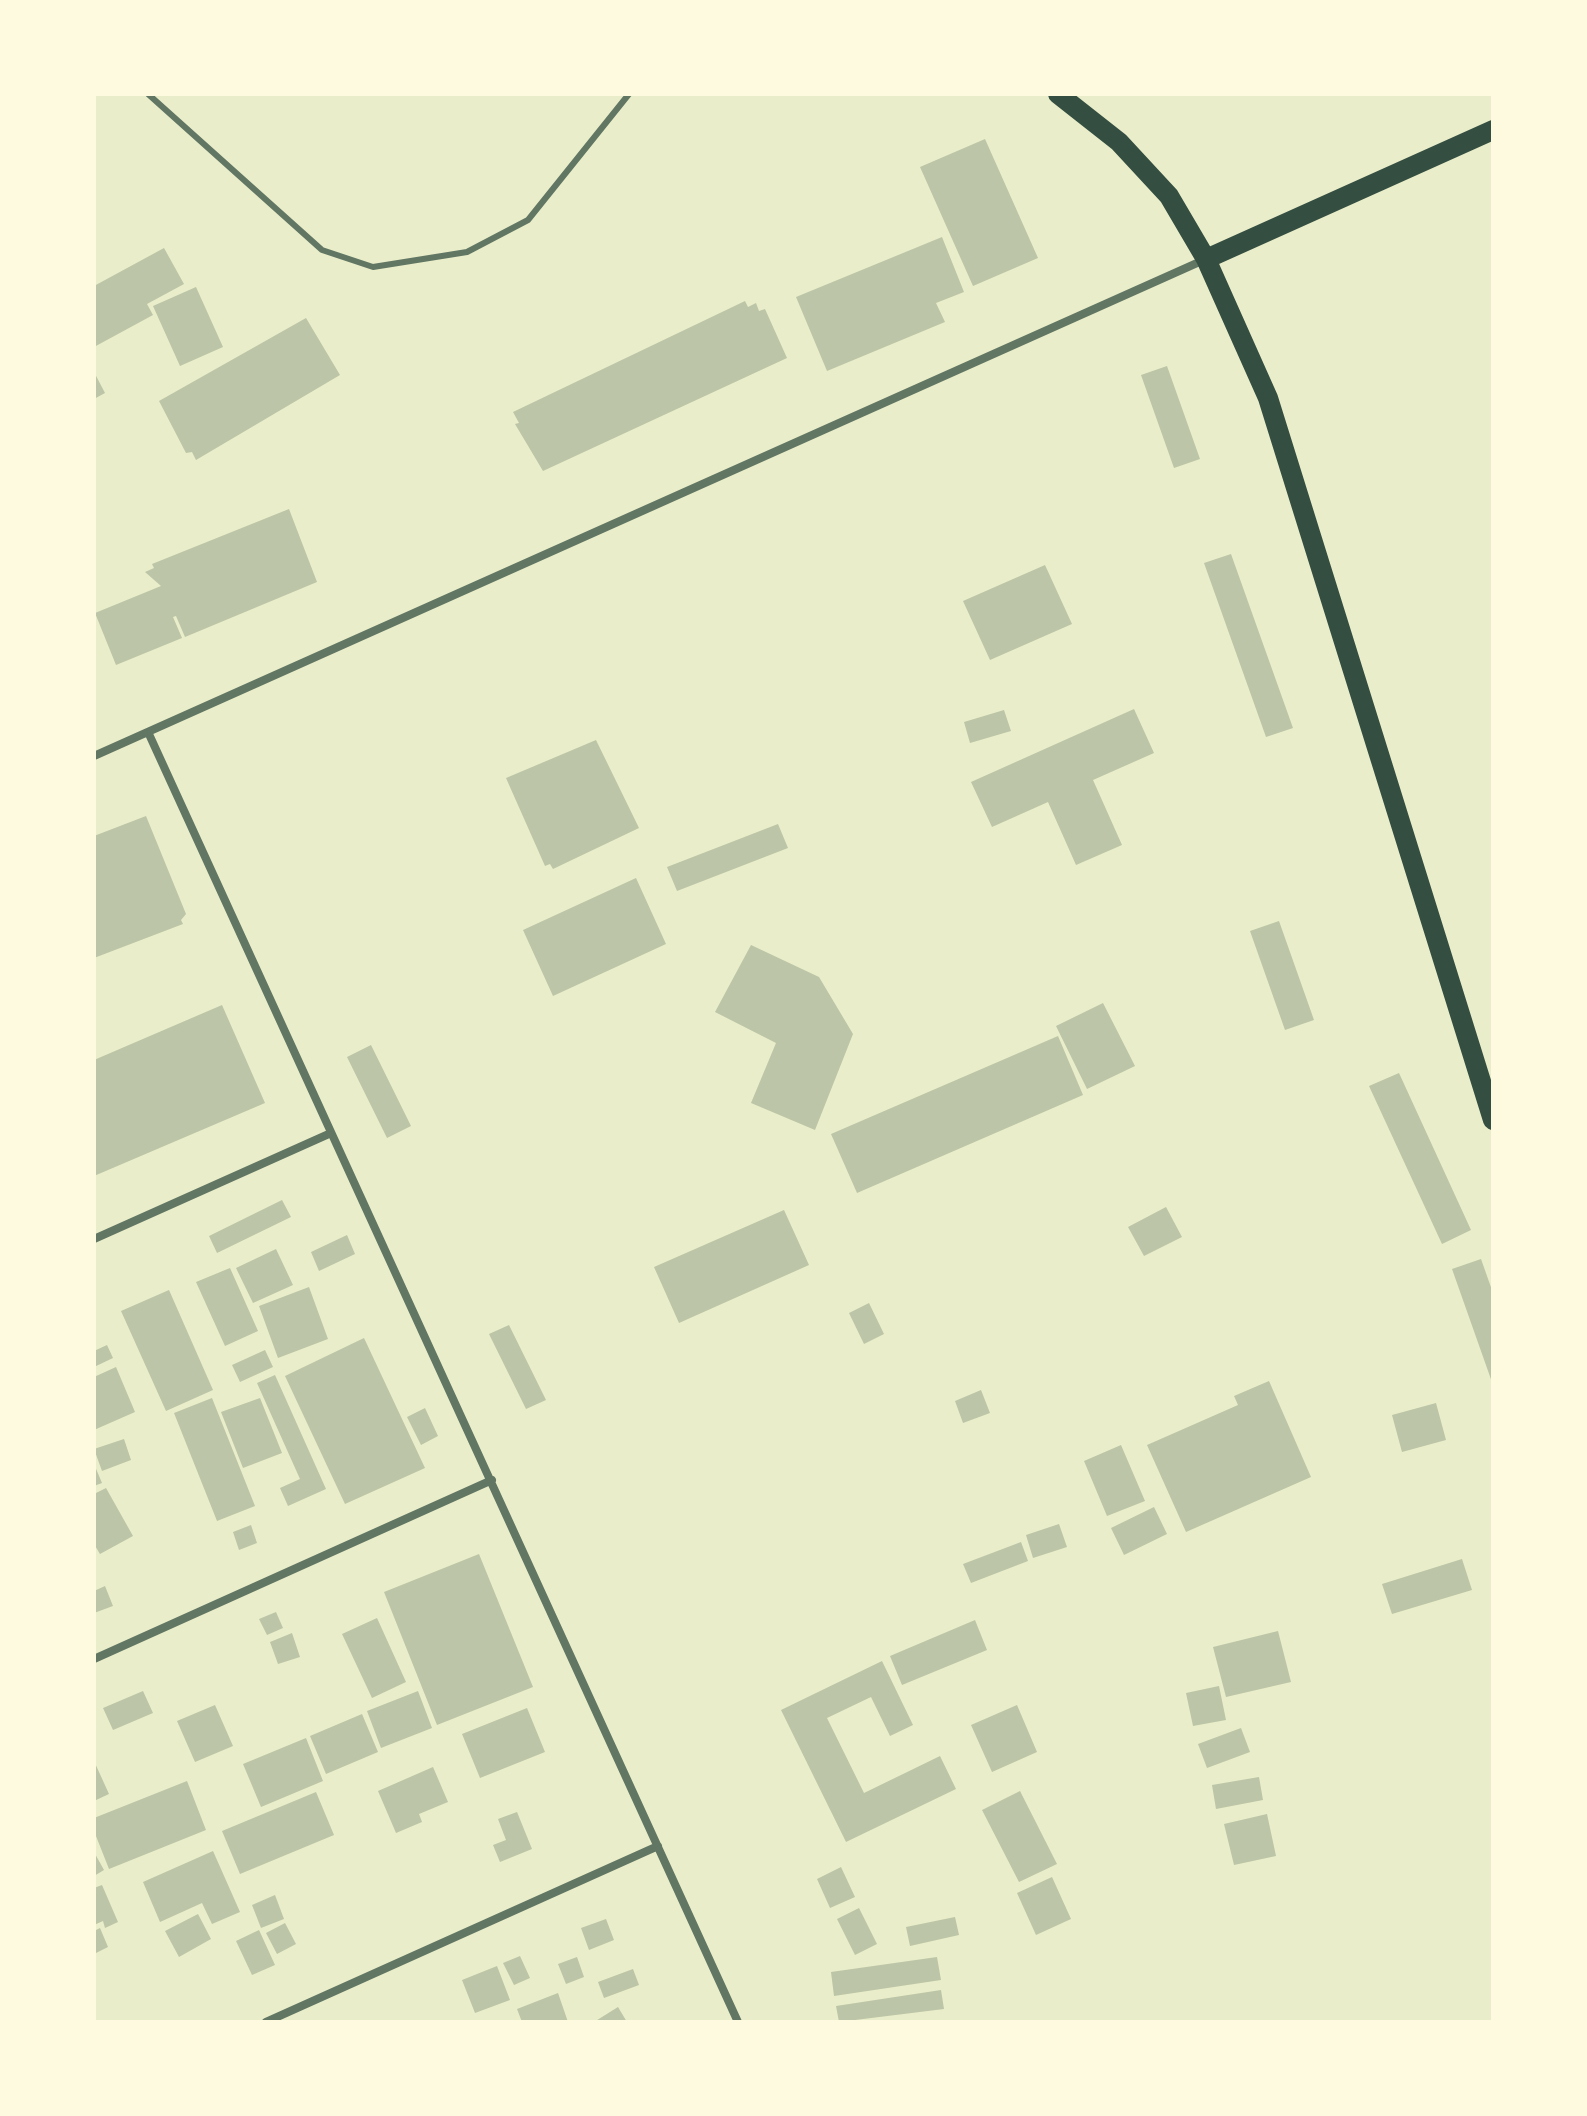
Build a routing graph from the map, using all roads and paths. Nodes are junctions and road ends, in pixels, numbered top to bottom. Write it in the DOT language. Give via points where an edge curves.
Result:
graph roads {
  1 [pos="148,94"];
  2 [pos="629,94"];
  3 [pos="1058,94"];
  4 [pos="1493,130"];
  5 [pos="1206,259"];
  6 [pos="148,732"];
  7 [pos="94,756"];
  8 [pos="1493,1120"];
  9 [pos="331,1133"];
  10 [pos="94,1239"];
  11 [pos="492,1480"];
  12 [pos="94,1659"];
  13 [pos="658,1846"];
  14 [pos="266,2022"];
  15 [pos="738,2022"];
  1 -- 2 [label="lane" via="322,250 373,267 467,252 528,220"];
  3 -- 5 [label="main road" via="1119,142 1169,196"];
  4 -- 5 [label="main road"];
  5 -- 6 [label="street"];
  5 -- 8 [label="main road" via="1268,398"];
  6 -- 7 [label="street"];
  6 -- 9 [label="street"];
  9 -- 10 [label="street"];
  9 -- 11 [label="street"];
  11 -- 12 [label="street"];
  11 -- 13 [label="street"];
  13 -- 14 [label="street"];
  13 -- 15 [label="street"];
}
